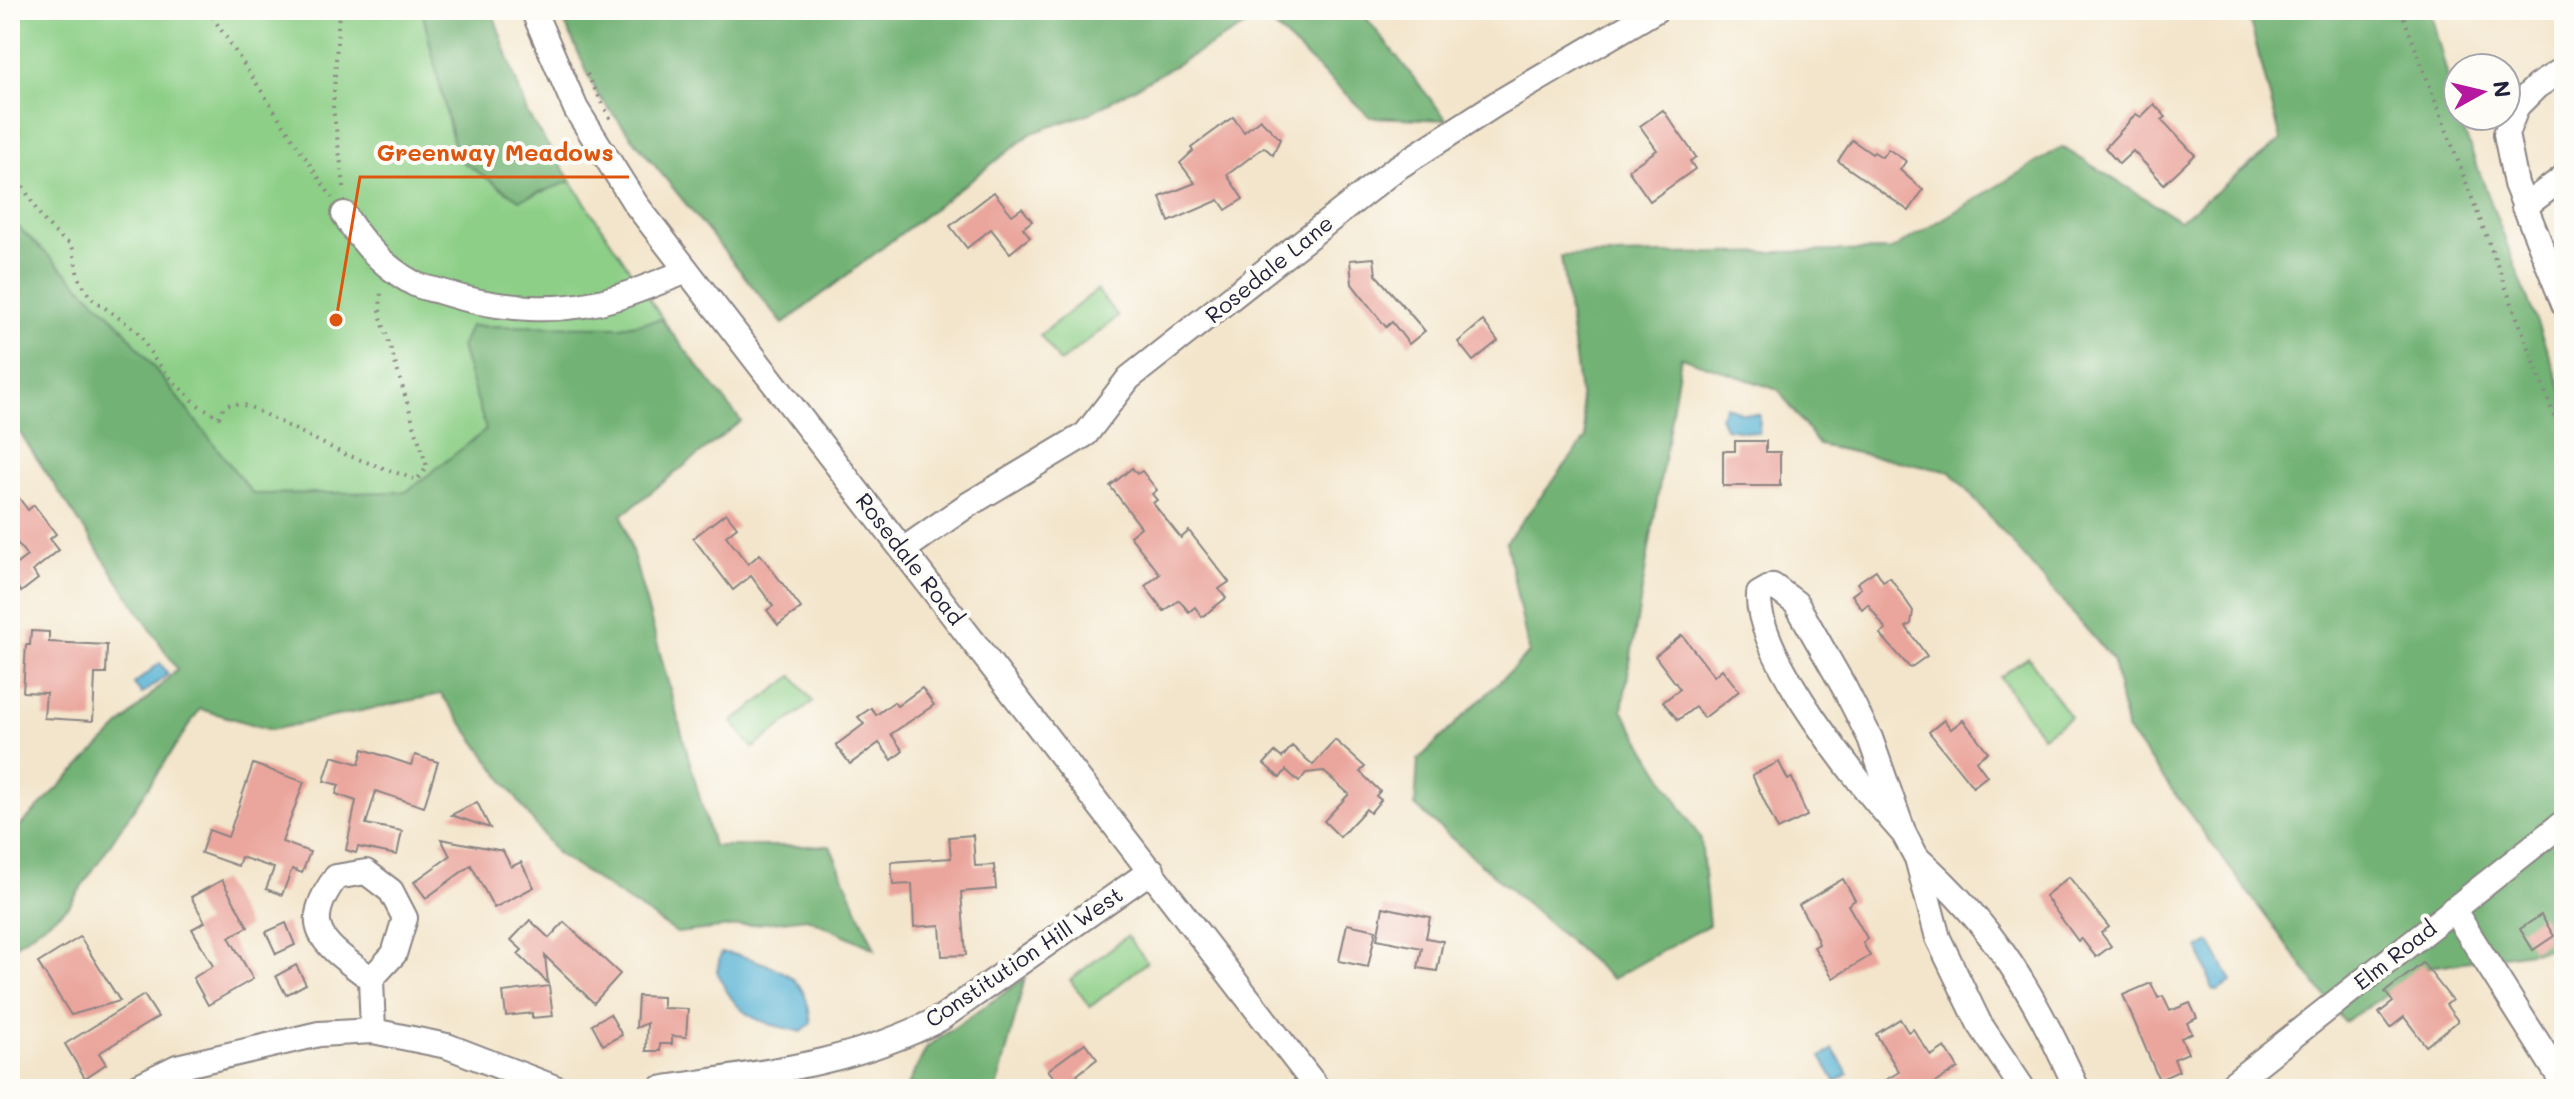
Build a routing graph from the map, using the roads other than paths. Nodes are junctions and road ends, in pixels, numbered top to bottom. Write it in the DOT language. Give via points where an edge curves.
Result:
graph roads {
  1 [pos="533,10"];
  2 [pos="1656,10"];
  3 [pos="2564,69"];
  4 [pos="2564,177"];
  5 [pos="345,207"];
  6 [pos="2524,207"];
  7 [pos="687,271"];
  8 [pos="2564,304"];
  9 [pos="903,550"];
  10 [pos="2564,822"];
  11 [pos="1904,834"];
  12 [pos="1917,858"];
  13 [pos="1152,870"];
  14 [pos="2453,909"];
  15 [pos="371,979"];
  16 [pos="373,1031"];
  17 [pos="2564,1084"];
  18 [pos="132,1089"];
  19 [pos="558,1089"];
  20 [pos="659,1089"];
  21 [pos="1318,1089"];
  22 [pos="2023,1089"];
  23 [pos="2077,1089"];
  24 [pos="2226,1089"];
  1 -- 7 [label="street, Rosedale Road" via="576,109 604,157"];
  2 -- 9 [label="street, Rosedale Lane" via="1395,169 1129,378 1086,434"];
  3 -- 6 [label="street" via="2517,106 2506,134"];
  4 -- 6 [label="street"];
  5 -- 7 [label="street" via="357,236 379,258 415,284 476,303 571,306 617,298"];
  6 -- 8 [label="street"];
  7 -- 9 [label="street, Rosedale Road"];
  9 -- 13 [label="street, Rosedale Road"];
  10 -- 14 [label="street, Elm Road"];
  11 -- 11 [label="street" via="1870,738 1817,638 1784,591 1763,589 1758,610 1779,658 1844,762"];
  11 -- 12 [label="street"];
  12 -- 22 [label="street" via="1938,938 1979,1023"];
  12 -- 23 [label="street" via="1974,911 2003,951 2032,996"];
  13 -- 20 [label="street, Constitution Hill West" via="941,1018 904,1037 824,1062"];
  13 -- 21 [label="street, Rosedale Road"];
  14 -- 17 [label="street"];
  14 -- 24 [label="street, Elm Road"];
  15 -- 16 [label="street"];
  16 -- 18 [label="street" via="319,1034 177,1067"];
  16 -- 19 [label="street" via="447,1046"];
}
